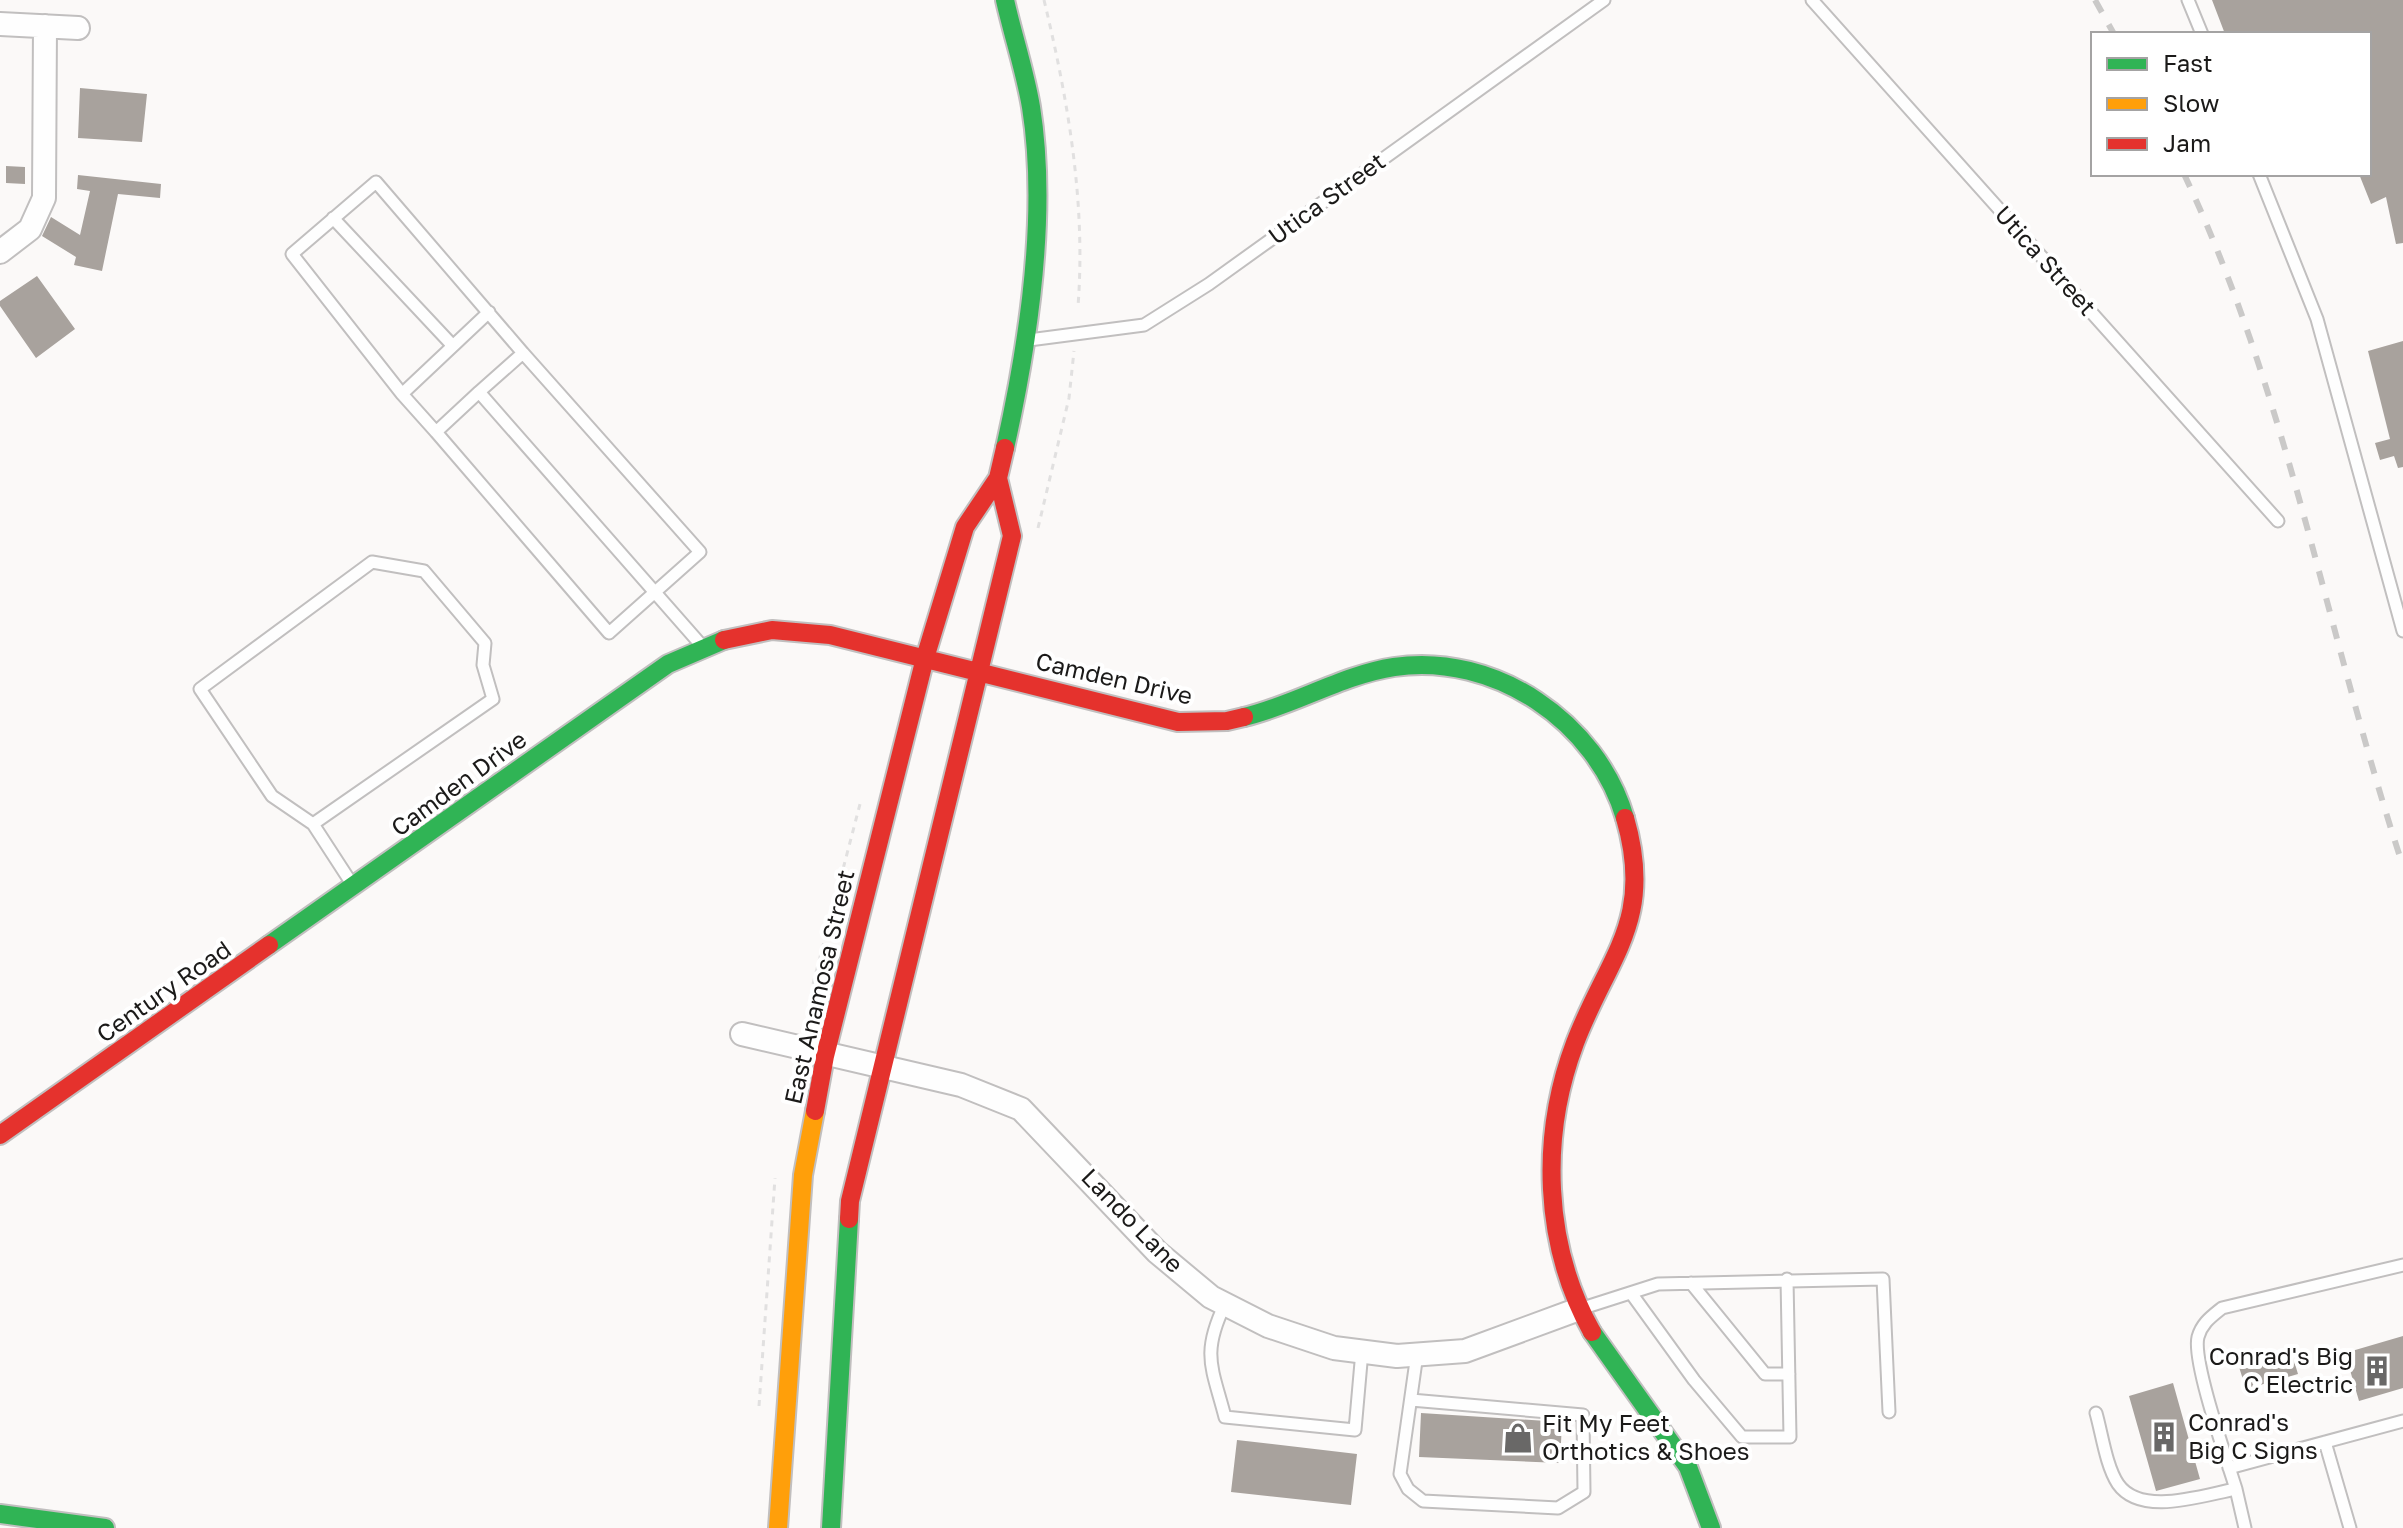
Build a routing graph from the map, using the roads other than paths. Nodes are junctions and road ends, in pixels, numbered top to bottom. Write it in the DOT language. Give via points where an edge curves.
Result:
graph roads {
  1 [pos="1005,0"];
  2 [pos="1604,0"];
  3 [pos="1812,0"];
  4 [pos="2188,0"];
  5 [pos="0,24"];
  6 [pos="45,26"];
  7 [pos="78,28"];
  8 [pos="2201,32"];
  9 [pos="2260,176"];
  10 [pos="333,218"];
  11 [pos="0,252"];
  12 [pos="489,312"];
  13 [pos="1026,341"];
  14 [pos="453,346"];
  15 [pos="523,353"];
  16 [pos="479,392"];
  17 [pos="402,394"];
  18 [pos="436,432"];
  19 [pos="998,478"];
  20 [pos="2278,521"];
  21 [pos="656,594"];
  22 [pos="2403,631"];
  23 [pos="702,646"];
  24 [pos="925,658"];
  25 [pos="980,672"];
  26 [pos="313,824"];
  27 [pos="355,888"];
  28 [pos="742,1034"];
  29 [pos="825,1056"];
  30 [pos="880,1068"];
  31 [pos="0,1135"];
  32 [pos="2403,1265"];
  33 [pos="1787,1279"];
  34 [pos="1691,1283"];
  35 [pos="1631,1293"];
  36 [pos="1225,1304"];
  37 [pos="1579,1309"];
  38 [pos="1362,1351"];
  39 [pos="1417,1354"];
  40 [pos="1789,1374"];
  41 [pos="1411,1400"];
  42 [pos="1889,1412"];
  43 [pos="2096,1413"];
  44 [pos="2403,1421"];
  45 [pos="2325,1442"];
  46 [pos="2229,1468"];
  47 [pos="2236,1489"];
  48 [pos="0,1514"];
  49 [pos="105,1528"];
  50 [pos="778,1528"];
  51 [pos="831,1528"];
  52 [pos="1711,1528"];
  53 [pos="2245,1528"];
  54 [pos="2350,1528"];
  1 -- 13 [label="main road, East Anamosa Street" via="1031,109 1036,205"];
  2 -- 13 [label="lane, Utica Street" via="1209,284 1144,325"];
  3 -- 20 [label="lane, Utica Street"];
  4 -- 8 [label="lane"];
  5 -- 6 [label="street"];
  6 -- 7 [label="street"];
  6 -- 11 [label="street" via="44,198 30,229"];
  9 -- 22 [label="lane" via="2317,319"];
  10 -- 12 [label="lane" via="376,182"];
  10 -- 14 [label="lane"];
  10 -- 17 [label="lane" via="292,254"];
  12 -- 14 [label="lane"];
  12 -- 15 [label="lane"];
  13 -- 19 [label="main road, East Anamosa Street"];
  14 -- 17 [label="lane"];
  15 -- 16 [label="lane"];
  15 -- 21 [label="lane" via="700,552"];
  16 -- 18 [label="lane"];
  16 -- 21 [label="lane"];
  17 -- 18 [label="lane"];
  18 -- 21 [label="lane" via="609,633"];
  19 -- 24 [label="main road, East Anamosa Street" via="965,527"];
  19 -- 25 [label="main road, East Anamosa Street" via="1012,536"];
  21 -- 23 [label="lane"];
  23 -- 24 [label="main road, Camden Drive" via="769,630 839,635"];
  23 -- 27 [label="main road, Camden Drive" via="668,664"];
  24 -- 25 [label="main road, Camden Drive"];
  24 -- 29 [label="main road, East Anamosa Street"];
  25 -- 30 [label="main road, East Anamosa Street"];
  25 -- 37 [label="main road, Camden Drive" via="1190,724 1284,707 1371,669 1436,663 1517,686 1567,721 1617,793 1632,853 1633,882 1628,930 1569,1060 1553,1137 1556,1225"];
  26 -- 26 [label="lane" via="493,699 483,665 485,643 424,571 372,562 200,689 272,796"];
  26 -- 27 [label="lane"];
  27 -- 31 [label="main road, Century Road"];
  28 -- 29 [label="street, Lando Lane"];
  29 -- 30 [label="street, Lando Lane"];
  29 -- 50 [label="main road, East Anamosa Street" via="803,1175"];
  30 -- 36 [label="street, Lando Lane" via="961,1085 1021,1109 1157,1252"];
  30 -- 51 [label="main road, East Anamosa Street" via="850,1201"];
  32 -- 46 [label="lane" via="2222,1308 2205,1321 2197,1339 2200,1363"];
  33 -- 34 [label="lane"];
  33 -- 40 [label="lane"];
  33 -- 42 [label="lane" via="1883,1279"];
  34 -- 35 [label="lane" via="1658,1284"];
  34 -- 40 [label="lane" via="1765,1374"];
  35 -- 37 [label="lane"];
  35 -- 40 [label="lane" via="1742,1437 1790,1437"];
  36 -- 38 [label="street, Lando Lane" via="1268,1326 1334,1348"];
  36 -- 38 [label="lane" via="1212,1332 1209,1355 1225,1417 1355,1430"];
  37 -- 39 [label="street, Lando Lane" via="1465,1351"];
  37 -- 52 [label="main road, Camden Drive" via="1615,1366 1686,1458"];
  38 -- 39 [label="street, Lando Lane"];
  39 -- 41 [label="lane"];
  41 -- 41 [label="lane" via="1400,1474 1423,1501 1558,1508 1584,1492 1583,1415"];
  43 -- 47 [label="lane" via="2116,1482 2128,1494 2166,1501"];
  44 -- 45 [label="lane"];
  45 -- 46 [label="lane"];
  45 -- 54 [label="lane"];
  46 -- 47 [label="lane"];
  47 -- 53 [label="lane"];
  48 -- 49 [label="main road"];
}
